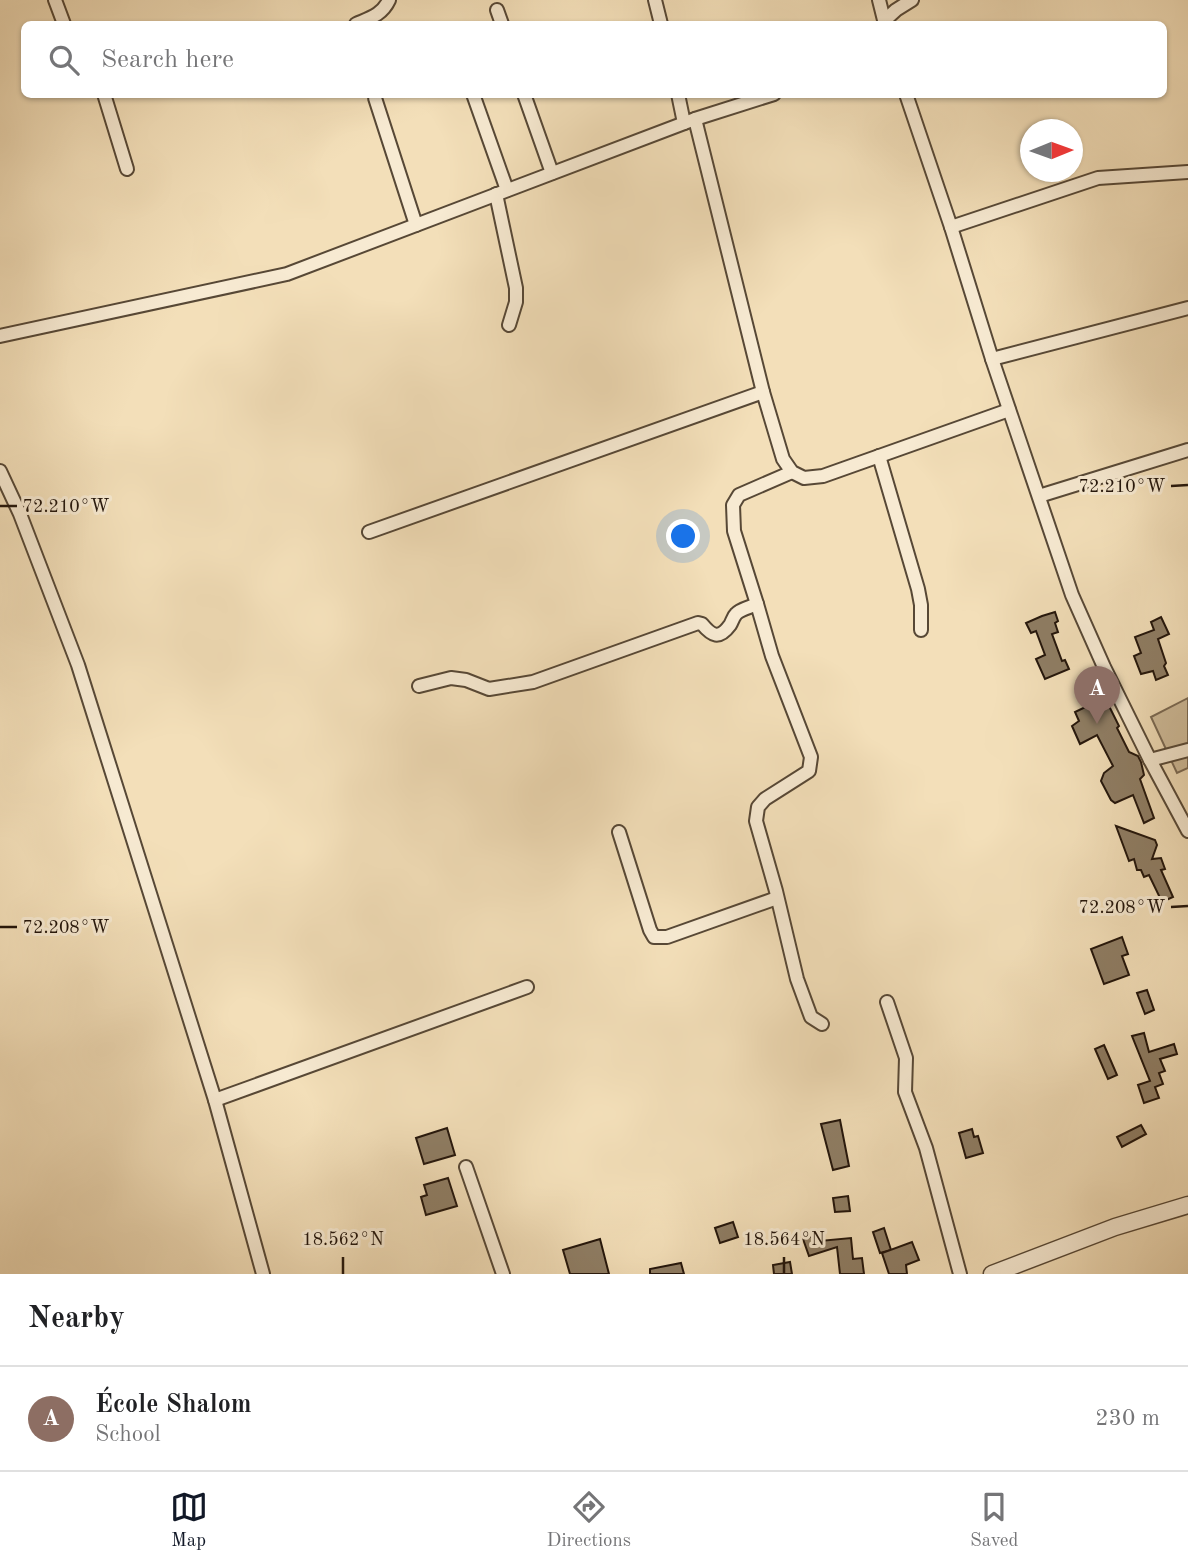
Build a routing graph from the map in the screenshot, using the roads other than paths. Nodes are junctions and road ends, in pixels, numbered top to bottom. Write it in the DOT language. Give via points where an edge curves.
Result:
graph roads {
  1 [pos="55,0"];
  2 [pos="389,0"];
  3 [pos="655,0"];
  4 [pos="879,0"];
  5 [pos="912,0"];
  6 [pos="497,10"];
  7 [pos="63,21"];
  8 [pos="363,21"];
  9 [pos="501,21"];
  10 [pos="660,21"];
  11 [pos="884,21"];
  12 [pos="887,21"];
  13 [pos="105,98"];
  14 [pos="375,98"];
  15 [pos="473,98"];
  16 [pos="525,98"];
  17 [pos="680,98"];
  18 [pos="762,98"];
  19 [pos="907,98"];
  20 [pos="690,121"];
  21 [pos="127,169"];
  22 [pos="552,173"];
  23 [pos="1187,175"];
  24 [pos="502,192"];
  25 [pos="416,225"];
  26 [pos="951,227"];
  27 [pos="1188,308"];
  28 [pos="509,325"];
  29 [pos="0,336"];
  30 [pos="992,359"];
  31 [pos="763,392"];
  32 [pos="1009,410"];
  33 [pos="1188,450"];
  34 [pos="879,456"];
  35 [pos="0,471"];
  36 [pos="792,472"];
  37 [pos="1039,496"];
  38 [pos="369,532"];
  39 [pos="757,604"];
  40 [pos="920,630"];
  41 [pos="419,686"];
  42 [pos="1188,750"];
  43 [pos="1150,760"];
  44 [pos="1188,831"];
  45 [pos="619,832"];
  46 [pos="777,898"];
  47 [pos="527,987"];
  48 [pos="887,1002"];
  49 [pos="822,1024"];
  50 [pos="215,1100"];
  51 [pos="466,1167"];
  52 [pos="1188,1205"];
  53 [pos="263,1274"];
  54 [pos="503,1274"];
  55 [pos="960,1274"];
  56 [pos="992,1274"];
  1 -- 7 [label="street"];
  2 -- 8 [label="street" via="377,15"];
  3 -- 10 [label="street"];
  4 -- 11 [label="street"];
  5 -- 12 [label="street"];
  6 -- 9 [label="street"];
  13 -- 21 [label="street"];
  14 -- 25 [label="street"];
  15 -- 24 [label="street"];
  16 -- 22 [label="street"];
  17 -- 20 [label="street"];
  18 -- 20 [label="street"];
  19 -- 26 [label="street"];
  20 -- 22 [label="street"];
  20 -- 31 [label="street"];
  22 -- 24 [label="street"];
  23 -- 26 [label="street" via="1098,178"];
  24 -- 25 [label="street"];
  24 -- 28 [label="street" via="516,288"];
  25 -- 29 [label="street" via="287,274"];
  26 -- 30 [label="street"];
  27 -- 30 [label="street"];
  30 -- 32 [label="street"];
  31 -- 36 [label="street" via="783,459"];
  31 -- 38 [label="street"];
  32 -- 34 [label="street"];
  32 -- 37 [label="street"];
  33 -- 37 [label="street"];
  34 -- 36 [label="street" via="823,476 804,478"];
  34 -- 40 [label="street" via="918,589"];
  35 -- 50 [label="street" via="78,665"];
  36 -- 39 [label="street" via="739,495 733,505 734,531"];
  37 -- 43 [label="street" via="1072,595"];
  39 -- 41 [label="street" via="739,611 730,625 715,635 698,623 533,682 489,689 451,678"];
  39 -- 46 [label="street" via="811,757 809,771 758,807 756,821"];
  42 -- 43 [label="street"];
  43 -- 44 [label="street"];
  45 -- 46 [label="street" via="654,937 667,937"];
  46 -- 49 [label="street" via="796,979 811,1017"];
  47 -- 50 [label="street"];
  48 -- 55 [label="street" via="906,1058 905,1092 926,1148"];
  50 -- 53 [label="street"];
  51 -- 54 [label="street"];
  52 -- 56 [label="street"];
}
